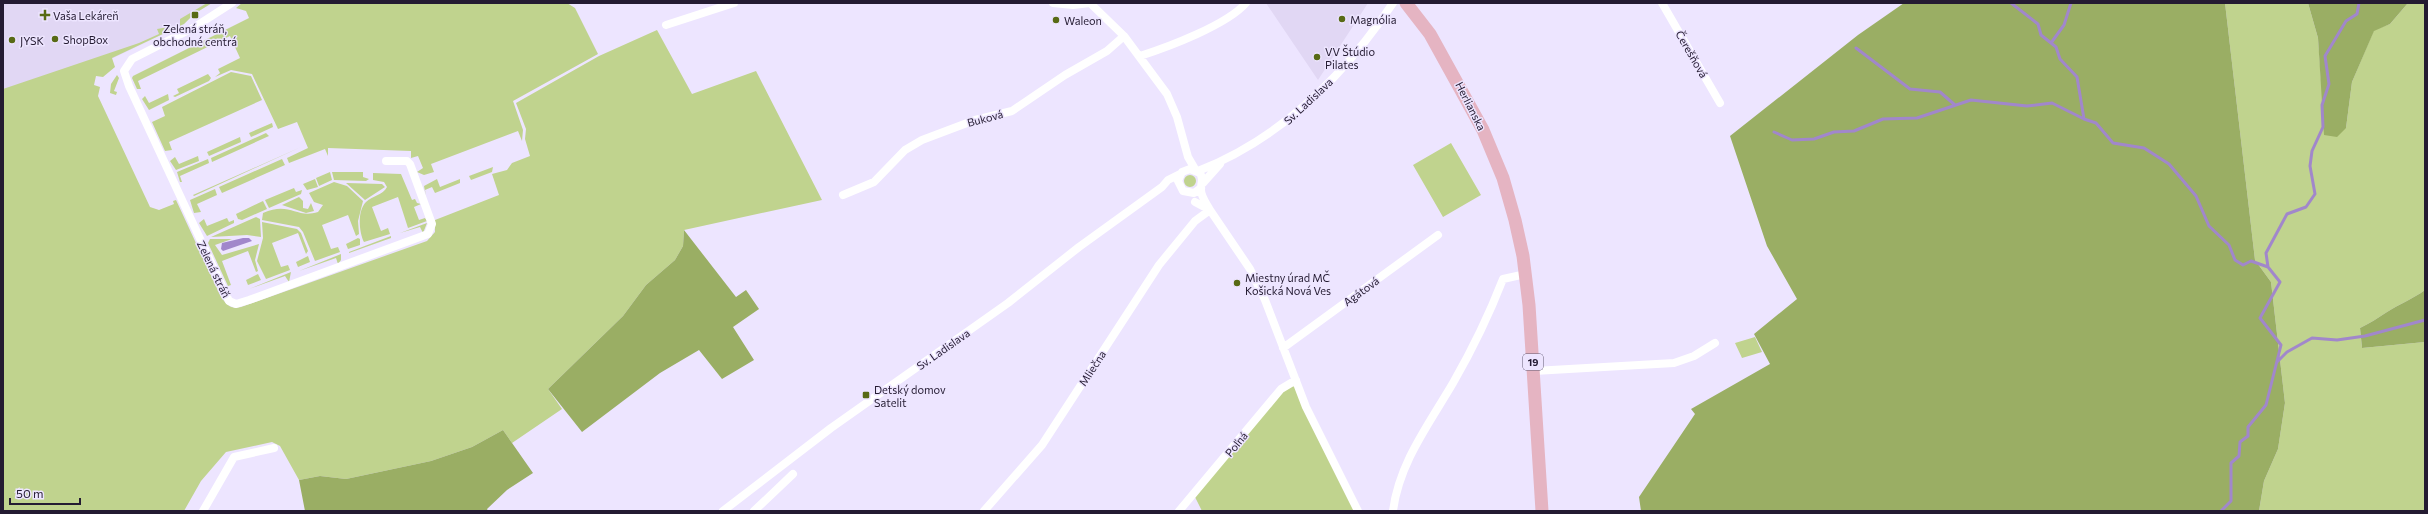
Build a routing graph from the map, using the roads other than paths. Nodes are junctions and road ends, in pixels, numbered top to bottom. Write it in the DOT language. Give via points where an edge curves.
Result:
graph roads {
  1 [pos="232,3"];
  2 [pos="734,3"];
  3 [pos="1054,3"];
  4 [pos="1090,3"];
  5 [pos="1246,3"];
  6 [pos="1393,3"];
  7 [pos="1408,4"];
  8 [pos="1664,4"];
  9 [pos="666,25"];
  10 [pos="1124,36"];
  11 [pos="1140,56"];
  12 [pos="1720,103"];
  13 [pos="1188,158"];
  14 [pos="386,161"];
  15 [pos="1222,162"];
  16 [pos="1196,170"];
  17 [pos="1182,172"];
  18 [pos="1202,186"];
  19 [pos="1162,187"];
  20 [pos="1180,187"];
  21 [pos="1186,193"];
  22 [pos="843,195"];
  23 [pos="1195,202"];
  24 [pos="1210,210"];
  25 [pos="1194,221"];
  26 [pos="1438,235"];
  27 [pos="1526,274"];
  28 [pos="1715,343"];
  29 [pos="1283,348"];
  30 [pos="1534,371"];
  31 [pos="1296,380"];
  32 [pos="274,448"];
  33 [pos="793,474"];
  34 [pos="203,511"];
  35 [pos="723,511"];
  36 [pos="754,511"];
  37 [pos="984,511"];
  38 [pos="1180,511"];
  39 [pos="1358,511"];
  40 [pos="1393,511"];
  41 [pos="1542,511"];
  1 -- 14 [label="street, Zelená stráň" via="193,28 132,59 124,71 131,92 229,301 236,304 254,298 428,234 432,227 431,220 410,164 407,161"];
  2 -- 9 [label="street"];
  3 -- 4 [label="street"];
  4 -- 10 [label="street"];
  5 -- 11 [label="street" via="1229,16 1194,35"];
  6 -- 15 [label="street, Sv. Ladislava" via="1345,64 1314,98 1262,139"];
  7 -- 27 [label="main road, Herlianska / 19" via="1434,40 1484,130 1503,178"];
  8 -- 12 [label="street, Čerešňová"];
  10 -- 11 [label="street"];
  10 -- 22 [label="street, Buková" via="1106,51 1012,111 975,120 922,140 905,150 874,182"];
  11 -- 13 [label="street" via="1177,117"];
  13 -- 16 [label="street"];
  13 -- 17 [label="street"];
  15 -- 16 [label="street"];
  15 -- 18 [label="street"];
  16 -- 17 [label="street"];
  16 -- 18 [label="street" via="1202,177"];
  17 -- 19 [label="street, Sv. Ladislava"];
  17 -- 20 [label="street" via="1178,181"];
  18 -- 21 [label="street" via="1194,193"];
  18 -- 24 [label="street"];
  19 -- 20 [label="street"];
  19 -- 35 [label="street, Sv. Ladislava" via="1079,247 1008,303 831,428"];
  20 -- 21 [label="street"];
  21 -- 23 [label="street"];
  23 -- 24 [label="street"];
  23 -- 25 [label="street"];
  24 -- 25 [label="street, Mliečna"];
  24 -- 29 [label="street" via="1250,269"];
  25 -- 37 [label="street, Mliečna" via="1159,265 1042,445"];
  26 -- 29 [label="street, Agátová"];
  27 -- 30 [label="main road, 19"];
  27 -- 40 [label="street" via="1503,279 1478,337 1408,460 1394,500"];
  28 -- 30 [label="street" via="1694,356 1674,363"];
  29 -- 31 [label="street"];
  30 -- 41 [label="main road, 19"];
  31 -- 38 [label="street, Poľná" via="1281,389"];
  31 -- 39 [label="street" via="1322,441"];
  32 -- 34 [label="street" via="234,457"];
  33 -- 36 [label="street"];
}
